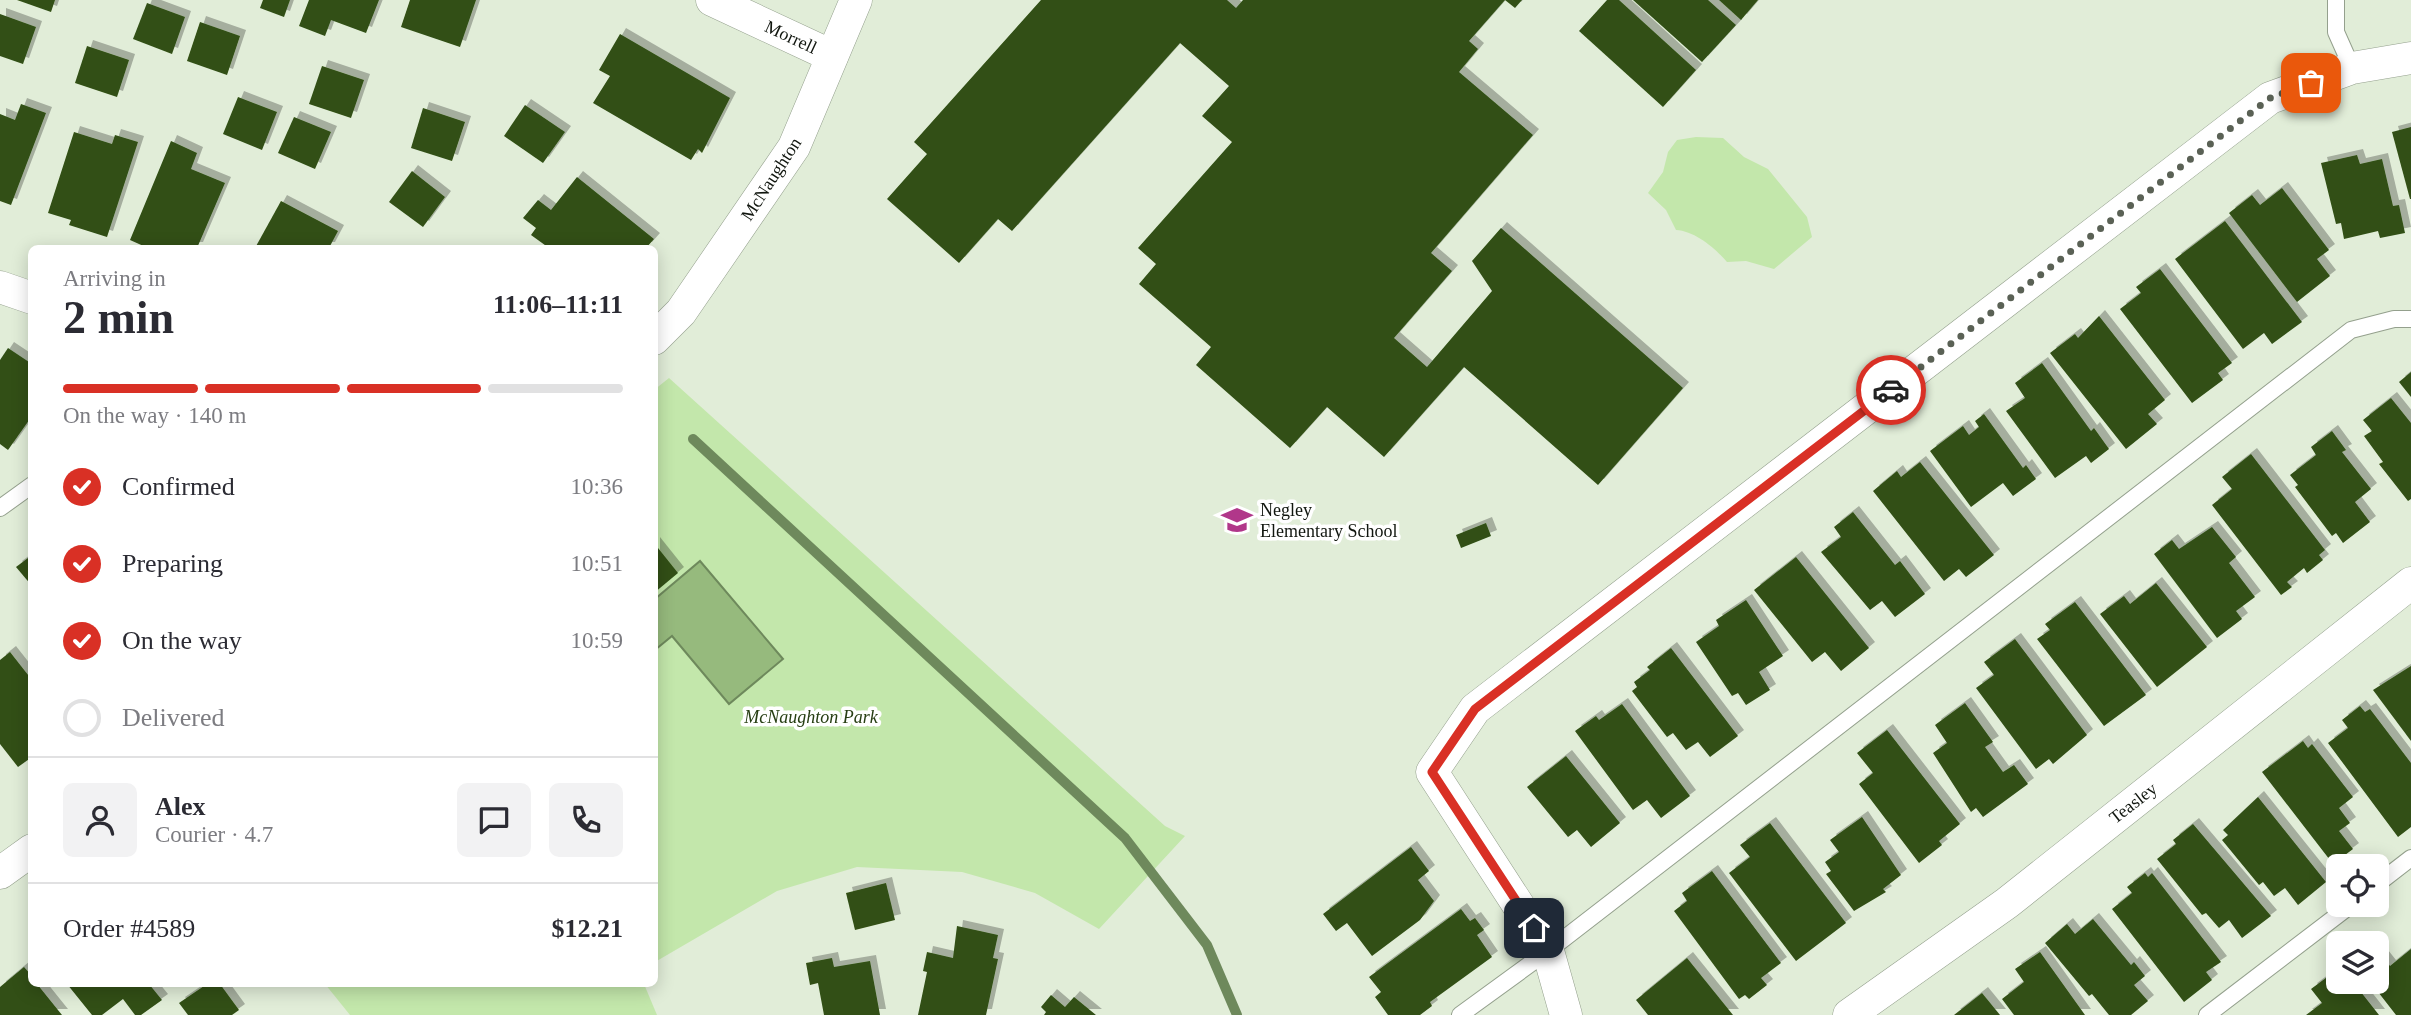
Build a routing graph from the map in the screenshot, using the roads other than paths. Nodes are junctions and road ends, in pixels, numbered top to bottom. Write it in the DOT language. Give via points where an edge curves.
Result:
graph roads {
  1 [pos="712,0"];
  2 [pos="856,0"];
  3 [pos="2336,0"];
  4 [pos="832,56"];
  5 [pos="2411,58"];
  6 [pos="2352,68"];
  7 [pos="0,287"];
  8 [pos="28,297"];
  9 [pos="2411,319"];
  10 [pos="658,335"];
  11 [pos="28,488"];
  12 [pos="0,508"];
  13 [pos="2411,583"];
  14 [pos="28,853"];
  15 [pos="2411,858"];
  16 [pos="0,873"];
  17 [pos="2389,875"];
  18 [pos="2335,917"];
  19 [pos="1548,951"];
  20 [pos="1460,1015"];
  21 [pos="1566,1015"];
  22 [pos="1849,1015"];
  23 [pos="2207,1015"];
  1 -- 4 [label="street, Morrell"];
  2 -- 4 [label="street, McNaughton"];
  3 -- 6 [label="lane" via="2336,32"];
  4 -- 10 [label="street, McNaughton" via="794,147 681,312"];
  5 -- 6 [label="street"];
  6 -- 19 [label="street" via="2270,98 1475,709 1432,772"];
  7 -- 8 [label="street"];
  9 -- 19 [label="lane" via="2351,330"];
  11 -- 12 [label="lane"];
  13 -- 22 [label="street, Teasley" via="2007,903"];
  14 -- 16 [label="street"];
  15 -- 17 [label="lane"];
  18 -- 23 [label="lane"];
  19 -- 20 [label="lane"];
  19 -- 21 [label="street"];
}
